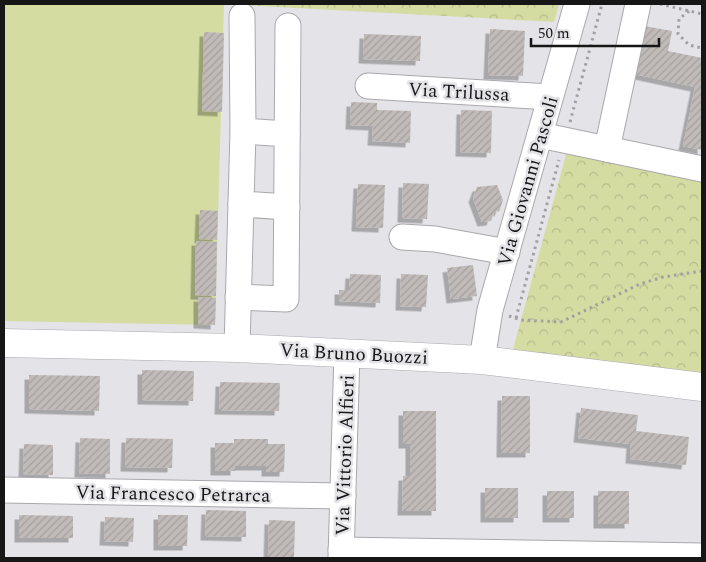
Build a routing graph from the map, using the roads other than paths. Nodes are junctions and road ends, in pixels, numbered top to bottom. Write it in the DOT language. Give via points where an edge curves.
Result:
graph roads {
  1 [pos="577,4"];
  2 [pos="638,4"];
  3 [pos="242,16"];
  4 [pos="288,26"];
  5 [pos="368,86"];
  6 [pos="550,97"];
  7 [pos="243,131"];
  8 [pos="287,134"];
  9 [pos="540,135"];
  10 [pos="607,149"];
  11 [pos="702,169"];
  12 [pos="241,204"];
  13 [pos="286,207"];
  14 [pos="402,236"];
  15 [pos="507,252"];
  16 [pos="238,297"];
  17 [pos="4,343"];
  18 [pos="237,348"];
  19 [pos="347,352"];
  20 [pos="482,360"];
  21 [pos="702,387"];
  22 [pos="4,490"];
  23 [pos="342,496"];
  24 [pos="341,554"];
  25 [pos="702,556"];
  1 -- 6 [label="street, Via Giovanni Pascoli"];
  2 -- 10 [label="street"];
  3 -- 7 [label="street"];
  4 -- 8 [label="street"];
  5 -- 6 [label="street, Via Trilussa"];
  6 -- 9 [label="street, Via Giovanni Pascoli"];
  7 -- 8 [label="street"];
  7 -- 12 [label="street"];
  8 -- 13 [label="street"];
  9 -- 10 [label="street"];
  9 -- 15 [label="street, Via Giovanni Pascoli"];
  10 -- 11 [label="street"];
  12 -- 13 [label="street"];
  12 -- 16 [label="street"];
  13 -- 16 [label="street" via="286,299"];
  14 -- 15 [label="street"];
  15 -- 20 [label="street, Via Giovanni Pascoli" via="490,310"];
  16 -- 18 [label="street"];
  17 -- 18 [label="main road, Via Bruno Buozzi"];
  18 -- 19 [label="main road, Via Bruno Buozzi"];
  19 -- 20 [label="main road, Via Bruno Buozzi"];
  19 -- 23 [label="street, Via Vittorio Alfieri"];
  20 -- 21 [label="main road, Via Bruno Buozzi"];
  22 -- 23 [label="street, Via Francesco Petrarca"];
  23 -- 24 [label="street, Via Vittorio Alfieri"];
  24 -- 25 [label="street"];
}
